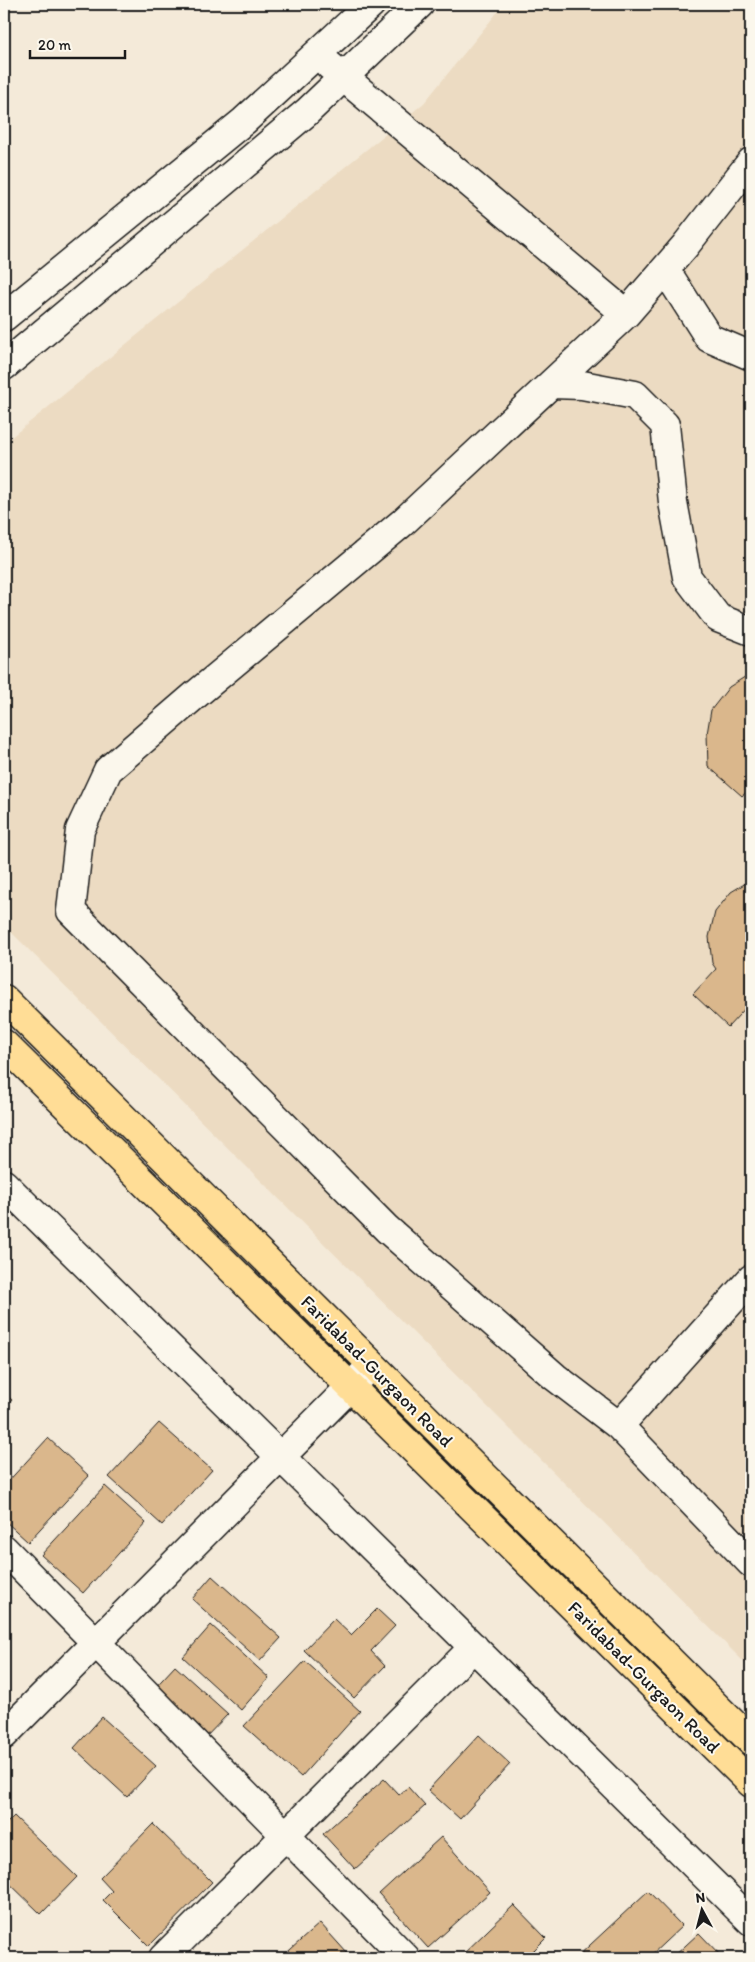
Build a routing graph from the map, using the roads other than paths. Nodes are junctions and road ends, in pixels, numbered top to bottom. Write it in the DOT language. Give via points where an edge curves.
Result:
graph roads {
  1 [pos="371,4"];
  2 [pos="420,4"];
  3 [pos="317,54"];
  4 [pos="344,77"];
  5 [pos="751,162"];
  6 [pos="665,268"];
  7 [pos="626,314"];
  8 [pos="4,317"];
  9 [pos="751,356"];
  10 [pos="4,366"];
  11 [pos="552,384"];
  12 [pos="751,631"];
  13 [pos="4,999"];
  14 [pos="4,1044"];
  15 [pos="4,1184"];
  16 [pos="751,1279"];
  17 [pos="372,1365"];
  18 [pos="351,1387"];
  19 [pos="619,1426"];
  20 [pos="281,1456"];
  21 [pos="4,1549"];
  22 [pos="751,1563"];
  23 [pos="96,1642"];
  24 [pos="474,1647"];
  25 [pos="4,1735"];
  26 [pos="751,1742"];
  27 [pos="751,1783"];
  28 [pos="286,1835"];
  29 [pos="751,1921"];
  30 [pos="163,1958"];
  31 [pos="406,1958"];
  1 -- 3 [label="street"];
  2 -- 4 [label="street"];
  3 -- 4 [label="street"];
  3 -- 8 [label="street" via="244,121"];
  4 -- 7 [label="street"];
  4 -- 10 [label="street" via="308,112"];
  5 -- 6 [label="street"];
  6 -- 7 [label="street"];
  6 -- 9 [label="street" via="709,338"];
  7 -- 11 [label="street"];
  11 -- 12 [label="street" via="582,385 635,394 665,425 673,502 687,577 718,618"];
  11 -- 19 [label="street" via="402,523 108,770 80,830 71,911 387,1229 555,1377"];
  13 -- 17 [label="main road, Faridabad-Gurgaon Road"];
  14 -- 18 [label="main road, Faridabad-Gurgaon Road"];
  15 -- 20 [label="street"];
  16 -- 19 [label="street"];
  17 -- 18 [label="street"];
  17 -- 26 [label="main road, Faridabad-Gurgaon Road"];
  18 -- 20 [label="street"];
  18 -- 27 [label="main road, Faridabad-Gurgaon Road"];
  19 -- 22 [label="street"];
  20 -- 23 [label="street"];
  20 -- 24 [label="street"];
  21 -- 23 [label="street"];
  23 -- 25 [label="street"];
  23 -- 28 [label="street"];
  24 -- 28 [label="street"];
  24 -- 29 [label="street"];
  28 -- 30 [label="street"];
  28 -- 31 [label="street"];
}
